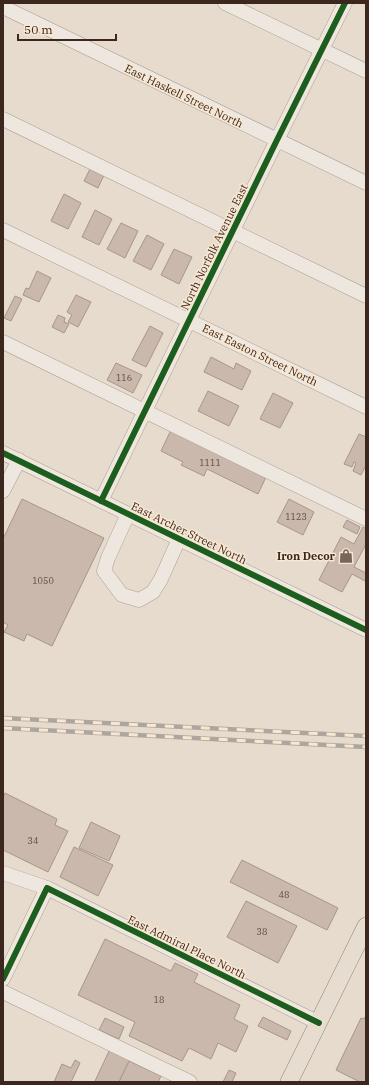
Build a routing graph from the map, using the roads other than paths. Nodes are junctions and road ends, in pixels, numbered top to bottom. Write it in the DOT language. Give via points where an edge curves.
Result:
graph roads {
  1 [pos="225,3"];
  2 [pos="345,3"];
  3 [pos="3,7"];
  4 [pos="322,50"];
  5 [pos="366,71"];
  6 [pos="3,119"];
  7 [pos="277,140"];
  8 [pos="366,184"];
  9 [pos="3,230"];
  10 [pos="233,231"];
  11 [pos="366,296"];
  12 [pos="189,321"];
  13 [pos="3,342"];
  14 [pos="366,407"];
  15 [pos="145,411"];
  16 [pos="3,453"];
  17 [pos="19,460"];
  18 [pos="5,482"];
  19 [pos="101,500"];
  20 [pos="128,514"];
  21 [pos="366,519"];
  22 [pos="179,539"];
  23 [pos="366,630"];
  24 [pos="3,873"];
  25 [pos="47,888"];
  26 [pos="366,926"];
  27 [pos="3,979"];
  28 [pos="3,992"];
  29 [pos="318,1023"];
  30 [pos="190,1082"];
  31 [pos="289,1082"];
  1 -- 4 [label="street"];
  2 -- 4 [label="street, North Norfolk Avenue East"];
  3 -- 7 [label="street, East Haskell Street North"];
  4 -- 5 [label="street"];
  4 -- 7 [label="street, North Norfolk Avenue East"];
  6 -- 10 [label="street"];
  7 -- 8 [label="street, East Haskell Street North"];
  7 -- 10 [label="street, North Norfolk Avenue East"];
  9 -- 12 [label="street, East Easton Street North"];
  10 -- 11 [label="street"];
  10 -- 12 [label="street, North Norfolk Avenue East"];
  12 -- 14 [label="street, East Easton Street North"];
  12 -- 15 [label="street, North Norfolk Avenue East"];
  13 -- 15 [label="street"];
  15 -- 19 [label="street, North Norfolk Avenue East"];
  15 -- 21 [label="street"];
  16 -- 17 [label="street, East Archer Street North"];
  17 -- 18 [label="street"];
  17 -- 19 [label="street, East Archer Street North"];
  19 -- 20 [label="street, East Archer Street North"];
  20 -- 22 [label="street, East Archer Street North"];
  20 -- 22 [label="street" via="104,571 122,595 139,600 153,592"];
  22 -- 23 [label="street, East Archer Street North"];
  24 -- 25 [label="street, East Admiral Place North"];
  25 -- 27 [label="street"];
  25 -- 29 [label="street, East Admiral Place North"];
  26 -- 29 [label="main road"];
  28 -- 30 [label="street"];
  29 -- 31 [label="main road"];
}
